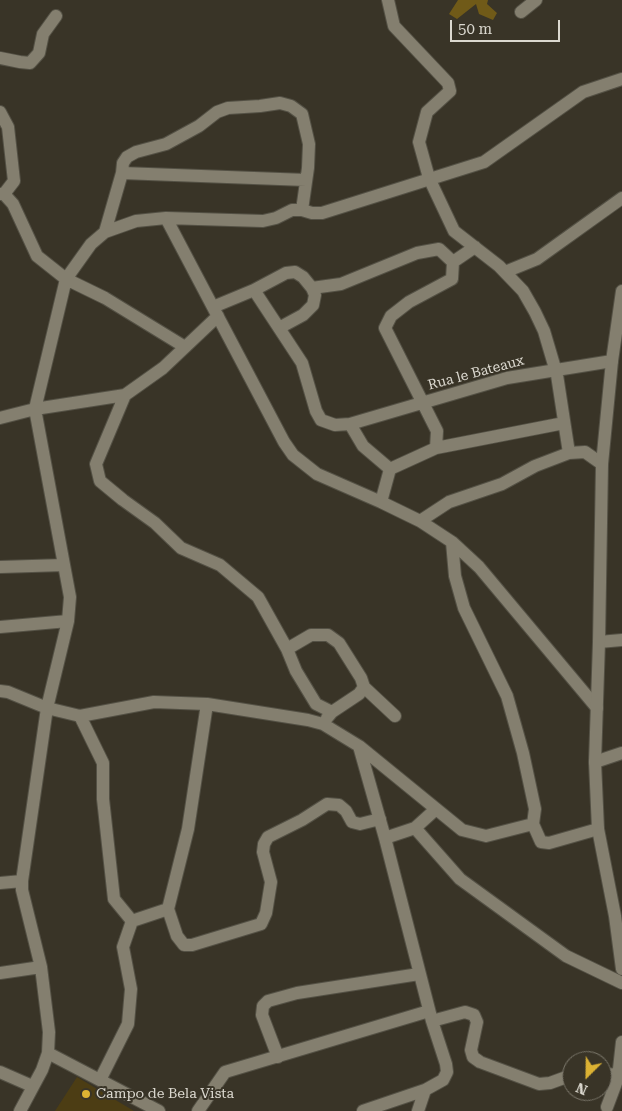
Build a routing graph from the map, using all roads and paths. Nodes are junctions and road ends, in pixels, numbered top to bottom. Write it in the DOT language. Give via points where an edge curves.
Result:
graph roads {
  1 [pos="388,0"];
  2 [pos="536,0"];
  3 [pos="521,12"];
  4 [pos="56,16"];
  5 [pos="0,58"];
  6 [pos="622,79"];
  7 [pos="0,112"];
  8 [pos="122,173"];
  9 [pos="429,178"];
  10 [pos="306,180"];
  11 [pos="2,194"];
  12 [pos="622,198"];
  13 [pos="302,210"];
  14 [pos="166,218"];
  15 [pos="105,232"];
  16 [pos="475,247"];
  17 [pos="453,262"];
  18 [pos="505,272"];
  19 [pos="66,279"];
  20 [pos="312,288"];
  21 [pos="254,290"];
  22 [pos="622,291"];
  23 [pos="216,312"];
  24 [pos="279,328"];
  25 [pos="185,347"];
  26 [pos="612,361"];
  27 [pos="555,370"];
  28 [pos="125,395"];
  29 [pos="422,403"];
  30 [pos="35,409"];
  31 [pos="0,418"];
  32 [pos="564,423"];
  33 [pos="350,424"];
  34 [pos="436,448"];
  35 [pos="570,453"];
  36 [pos="602,464"];
  37 [pos="390,469"];
  38 [pos="381,502"];
  39 [pos="420,521"];
  40 [pos="452,542"];
  41 [pos="64,565"];
  42 [pos="0,567"];
  43 [pos="68,621"];
  44 [pos="0,627"];
  45 [pos="622,640"];
  46 [pos="599,642"];
  47 [pos="287,649"];
  48 [pos="364,687"];
  49 [pos="0,690"];
  50 [pos="207,704"];
  51 [pos="48,708"];
  52 [pos="597,708"];
  53 [pos="332,712"];
  54 [pos="80,716"];
  55 [pos="395,716"];
  56 [pos="323,724"];
  57 [pos="359,746"];
  58 [pos="622,753"];
  59 [pos="595,762"];
  60 [pos="436,809"];
  61 [pos="380,819"];
  62 [pos="533,824"];
  63 [pos="415,828"];
  64 [pos="598,829"];
  65 [pos="385,838"];
  66 [pos="22,881"];
  67 [pos="0,883"];
  68 [pos="168,909"];
  69 [pos="618,915"];
  70 [pos="132,921"];
  71 [pos="41,967"];
  72 [pos="622,969"];
  73 [pos="0,973"];
  74 [pos="419,974"];
  75 [pos="622,983"];
  76 [pos="430,1016"];
  77 [pos="622,1042"];
  78 [pos="48,1053"];
  79 [pos="278,1056"];
  80 [pos="0,1072"];
  81 [pos="612,1075"];
  82 [pos="618,1076"];
  83 [pos="562,1079"];
  84 [pos="100,1080"];
  85 [pos="32,1086"];
  86 [pos="425,1090"];
  87 [pos="622,1091"];
  88 [pos="622,1102"];
  89 [pos="605,1109"];
  90 [pos="20,1111"];
  91 [pos="159,1111"];
  92 [pos="198,1111"];
  93 [pos="363,1111"];
  94 [pos="418,1111"];
  1 -- 9 [label="street" via="394,26 448,83 450,92 427,112 419,142"];
  2 -- 3 [label="street"];
  4 -- 5 [label="street" via="43,34 39,53 30,62"];
  6 -- 9 [label="street" via="583,92 484,162"];
  7 -- 11 [label="street" via="8,127 14,181"];
  8 -- 10 [label="street"];
  8 -- 10 [label="street" via="127,157 166,144 199,126 216,112 280,103 302,114 309,144"];
  8 -- 15 [label="street"];
  9 -- 13 [label="street" via="322,213"];
  9 -- 16 [label="street" via="454,231"];
  10 -- 13 [label="street"];
  11 -- 19 [label="street" via="13,204 36,256"];
  12 -- 18 [label="street" via="537,259"];
  13 -- 14 [label="street" via="292,210 263,222"];
  14 -- 15 [label="street" via="136,221"];
  14 -- 23 [label="street"];
  15 -- 19 [label="street" via="91,244"];
  16 -- 17 [label="street"];
  16 -- 18 [label="street"];
  17 -- 20 [label="street" via="439,249 417,253 341,284"];
  17 -- 29 [label="street" via="452,279 410,302 391,316 385,328"];
  18 -- 27 [label="street" via="535,312 544,330"];
  19 -- 25 [label="street" via="105,298"];
  19 -- 30 [label="street"];
  20 -- 21 [label="street" via="295,272 286,273"];
  20 -- 24 [label="street" via="315,295 313,305 303,315"];
  21 -- 23 [label="street"];
  21 -- 24 [label="street"];
  22 -- 26 [label="street"];
  23 -- 25 [label="street"];
  23 -- 38 [label="street" via="293,455 317,474"];
  24 -- 33 [label="street" via="302,364 321,420 334,425"];
  25 -- 28 [label="street" via="163,368"];
  26 -- 27 [label="street, Rua le Bateaux"];
  26 -- 36 [label="street"];
  27 -- 29 [label="street, Rua le Bateaux" via="507,378"];
  27 -- 32 [label="street"];
  28 -- 30 [label="street"];
  28 -- 47 [label="street" via="96,464 100,481 156,523 181,548 220,565 258,597"];
  29 -- 33 [label="street, Rua le Bateaux"];
  29 -- 34 [label="street" via="437,431"];
  30 -- 31 [label="street"];
  30 -- 41 [label="street"];
  32 -- 34 [label="street"];
  32 -- 35 [label="street"];
  33 -- 37 [label="street" via="363,446"];
  34 -- 37 [label="street"];
  35 -- 36 [label="street" via="585,452"];
  35 -- 39 [label="street" via="535,466 502,484 450,502"];
  36 -- 46 [label="street"];
  37 -- 38 [label="street"];
  38 -- 39 [label="street"];
  39 -- 40 [label="street"];
  40 -- 52 [label="street" via="479,567"];
  40 -- 62 [label="street" via="455,576 464,608 507,696 524,753 535,809"];
  41 -- 42 [label="street"];
  41 -- 43 [label="street" via="70,597"];
  43 -- 44 [label="street"];
  43 -- 51 [label="street"];
  45 -- 46 [label="street"];
  46 -- 52 [label="street"];
  47 -- 48 [label="street" via="311,634 328,636 339,644"];
  47 -- 53 [label="street" via="296,672 316,704"];
  48 -- 53 [label="street"];
  48 -- 55 [label="street"];
  49 -- 51 [label="street"];
  50 -- 54 [label="street" via="154,702"];
  50 -- 56 [label="street"];
  50 -- 68 [label="street" via="188,829"];
  51 -- 54 [label="street"];
  51 -- 66 [label="street"];
  52 -- 59 [label="street"];
  53 -- 56 [label="street"];
  54 -- 70 [label="street" via="103,762 103,798 114,899"];
  56 -- 57 [label="street"];
  57 -- 60 [label="street"];
  57 -- 61 [label="street"];
  58 -- 59 [label="street"];
  59 -- 64 [label="street"];
  60 -- 62 [label="street" via="462,830 486,836"];
  60 -- 63 [label="street"];
  61 -- 65 [label="street"];
  61 -- 68 [label="street" via="360,824 352,822 339,805 327,804 268,836 264,852 271,882 262,924 184,945 177,936"];
  62 -- 64 [label="street" via="541,842 549,843"];
  63 -- 65 [label="street"];
  63 -- 75 [label="street" via="460,879 566,956"];
  64 -- 69 [label="street"];
  65 -- 74 [label="street"];
  66 -- 67 [label="street"];
  66 -- 71 [label="street"];
  68 -- 70 [label="street"];
  69 -- 72 [label="street"];
  70 -- 84 [label="street" via="123,947 131,989 128,1024"];
  71 -- 73 [label="street"];
  71 -- 78 [label="street" via="49,1032"];
  74 -- 76 [label="street"];
  74 -- 79 [label="street" via="297,993 268,1001 263,1006 262,1015"];
  76 -- 79 [label="street"];
  76 -- 83 [label="street" via="465,1012 474,1015 477,1022 471,1050 473,1057 480,1062 539,1084"];
  76 -- 86 [label="street" via="447,1072 442,1080"];
  77 -- 82 [label="street"];
  78 -- 84 [label="street"];
  78 -- 85 [label="street"];
  79 -- 92 [label="street" via="226,1072"];
  80 -- 85 [label="street"];
  81 -- 82 [label="street"];
  82 -- 87 [label="street"];
  82 -- 89 [label="street"];
  84 -- 91 [label="street"];
  85 -- 90 [label="street"];
  86 -- 93 [label="street"];
  86 -- 94 [label="street"];
  88 -- 89 [label="street"];
}
